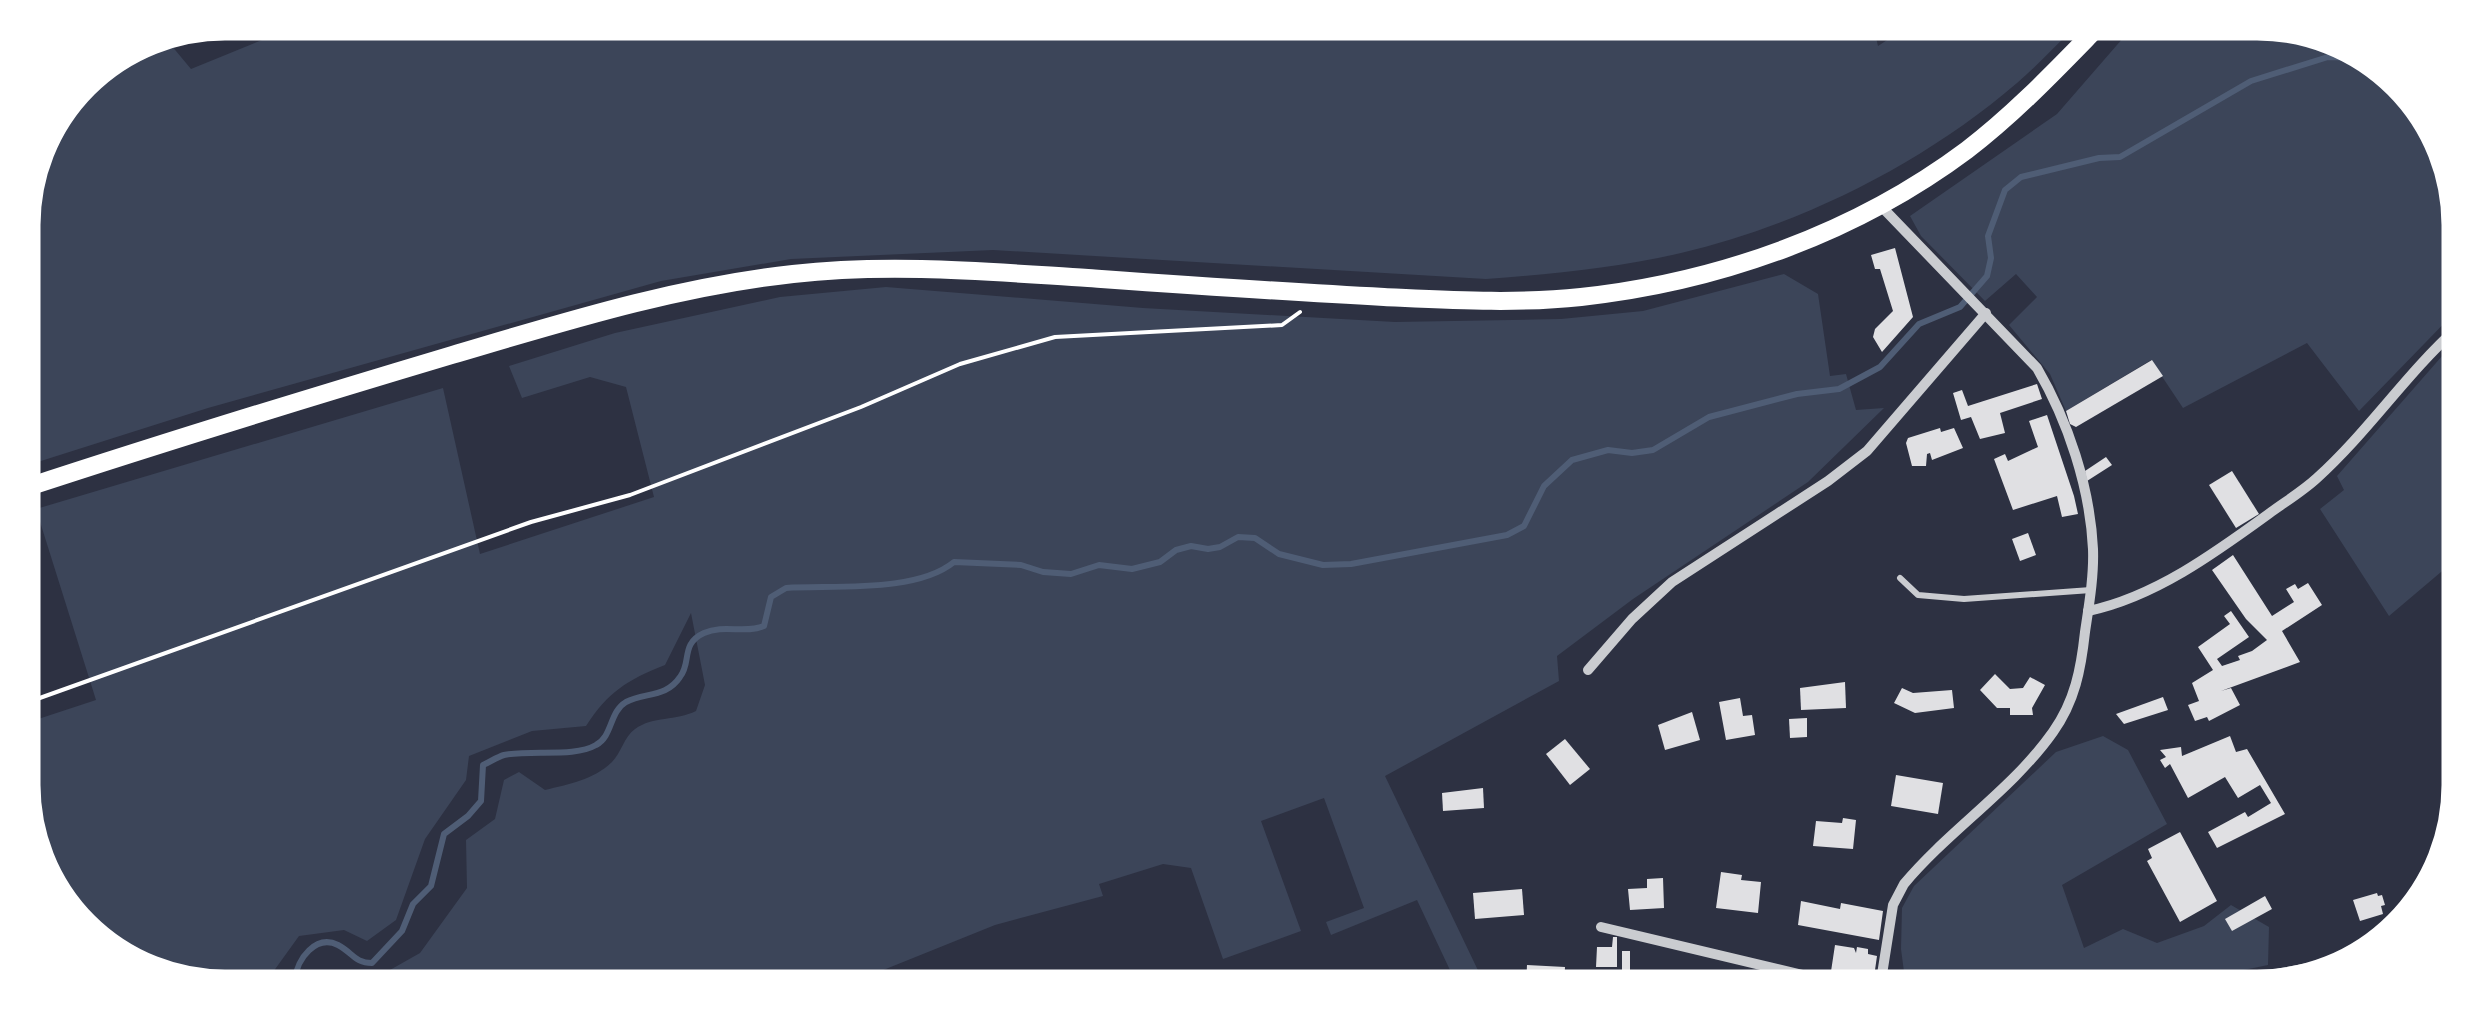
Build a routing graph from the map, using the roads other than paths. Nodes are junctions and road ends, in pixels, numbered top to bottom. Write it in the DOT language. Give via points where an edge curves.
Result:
graph roads {
  1 [pos="2086,38"];
  2 [pos="1880,204"];
  3 [pos="1984,310"];
  4 [pos="2444,340"];
  5 [pos="38,484"];
  6 [pos="1900,578"];
  7 [pos="2091,590"];
  8 [pos="2088,612"];
  9 [pos="1588,670"];
  10 [pos="1602,927"];
  11 [pos="1787,971"];
  12 [pos="1883,971"];
  1 -- 2 [label="main road" via="2021,106"];
  2 -- 3 [label="street"];
  2 -- 5 [label="main road" via="1762,258 1580,297 1479,302 947,269 856,268 714,284 526,333"];
  3 -- 7 [label="street" via="2037,368 2067,432 2093,549"];
  3 -- 9 [label="street" via="1867,450 1672,582"];
  4 -- 8 [label="street" via="2316,480 2170,579"];
  6 -- 7 [label="lane" via="1918,595 1964,598"];
  7 -- 8 [label="street"];
  8 -- 12 [label="street" via="2080,673 2053,733 1904,884 1893,906"];
  10 -- 11 [label="street"];
}
